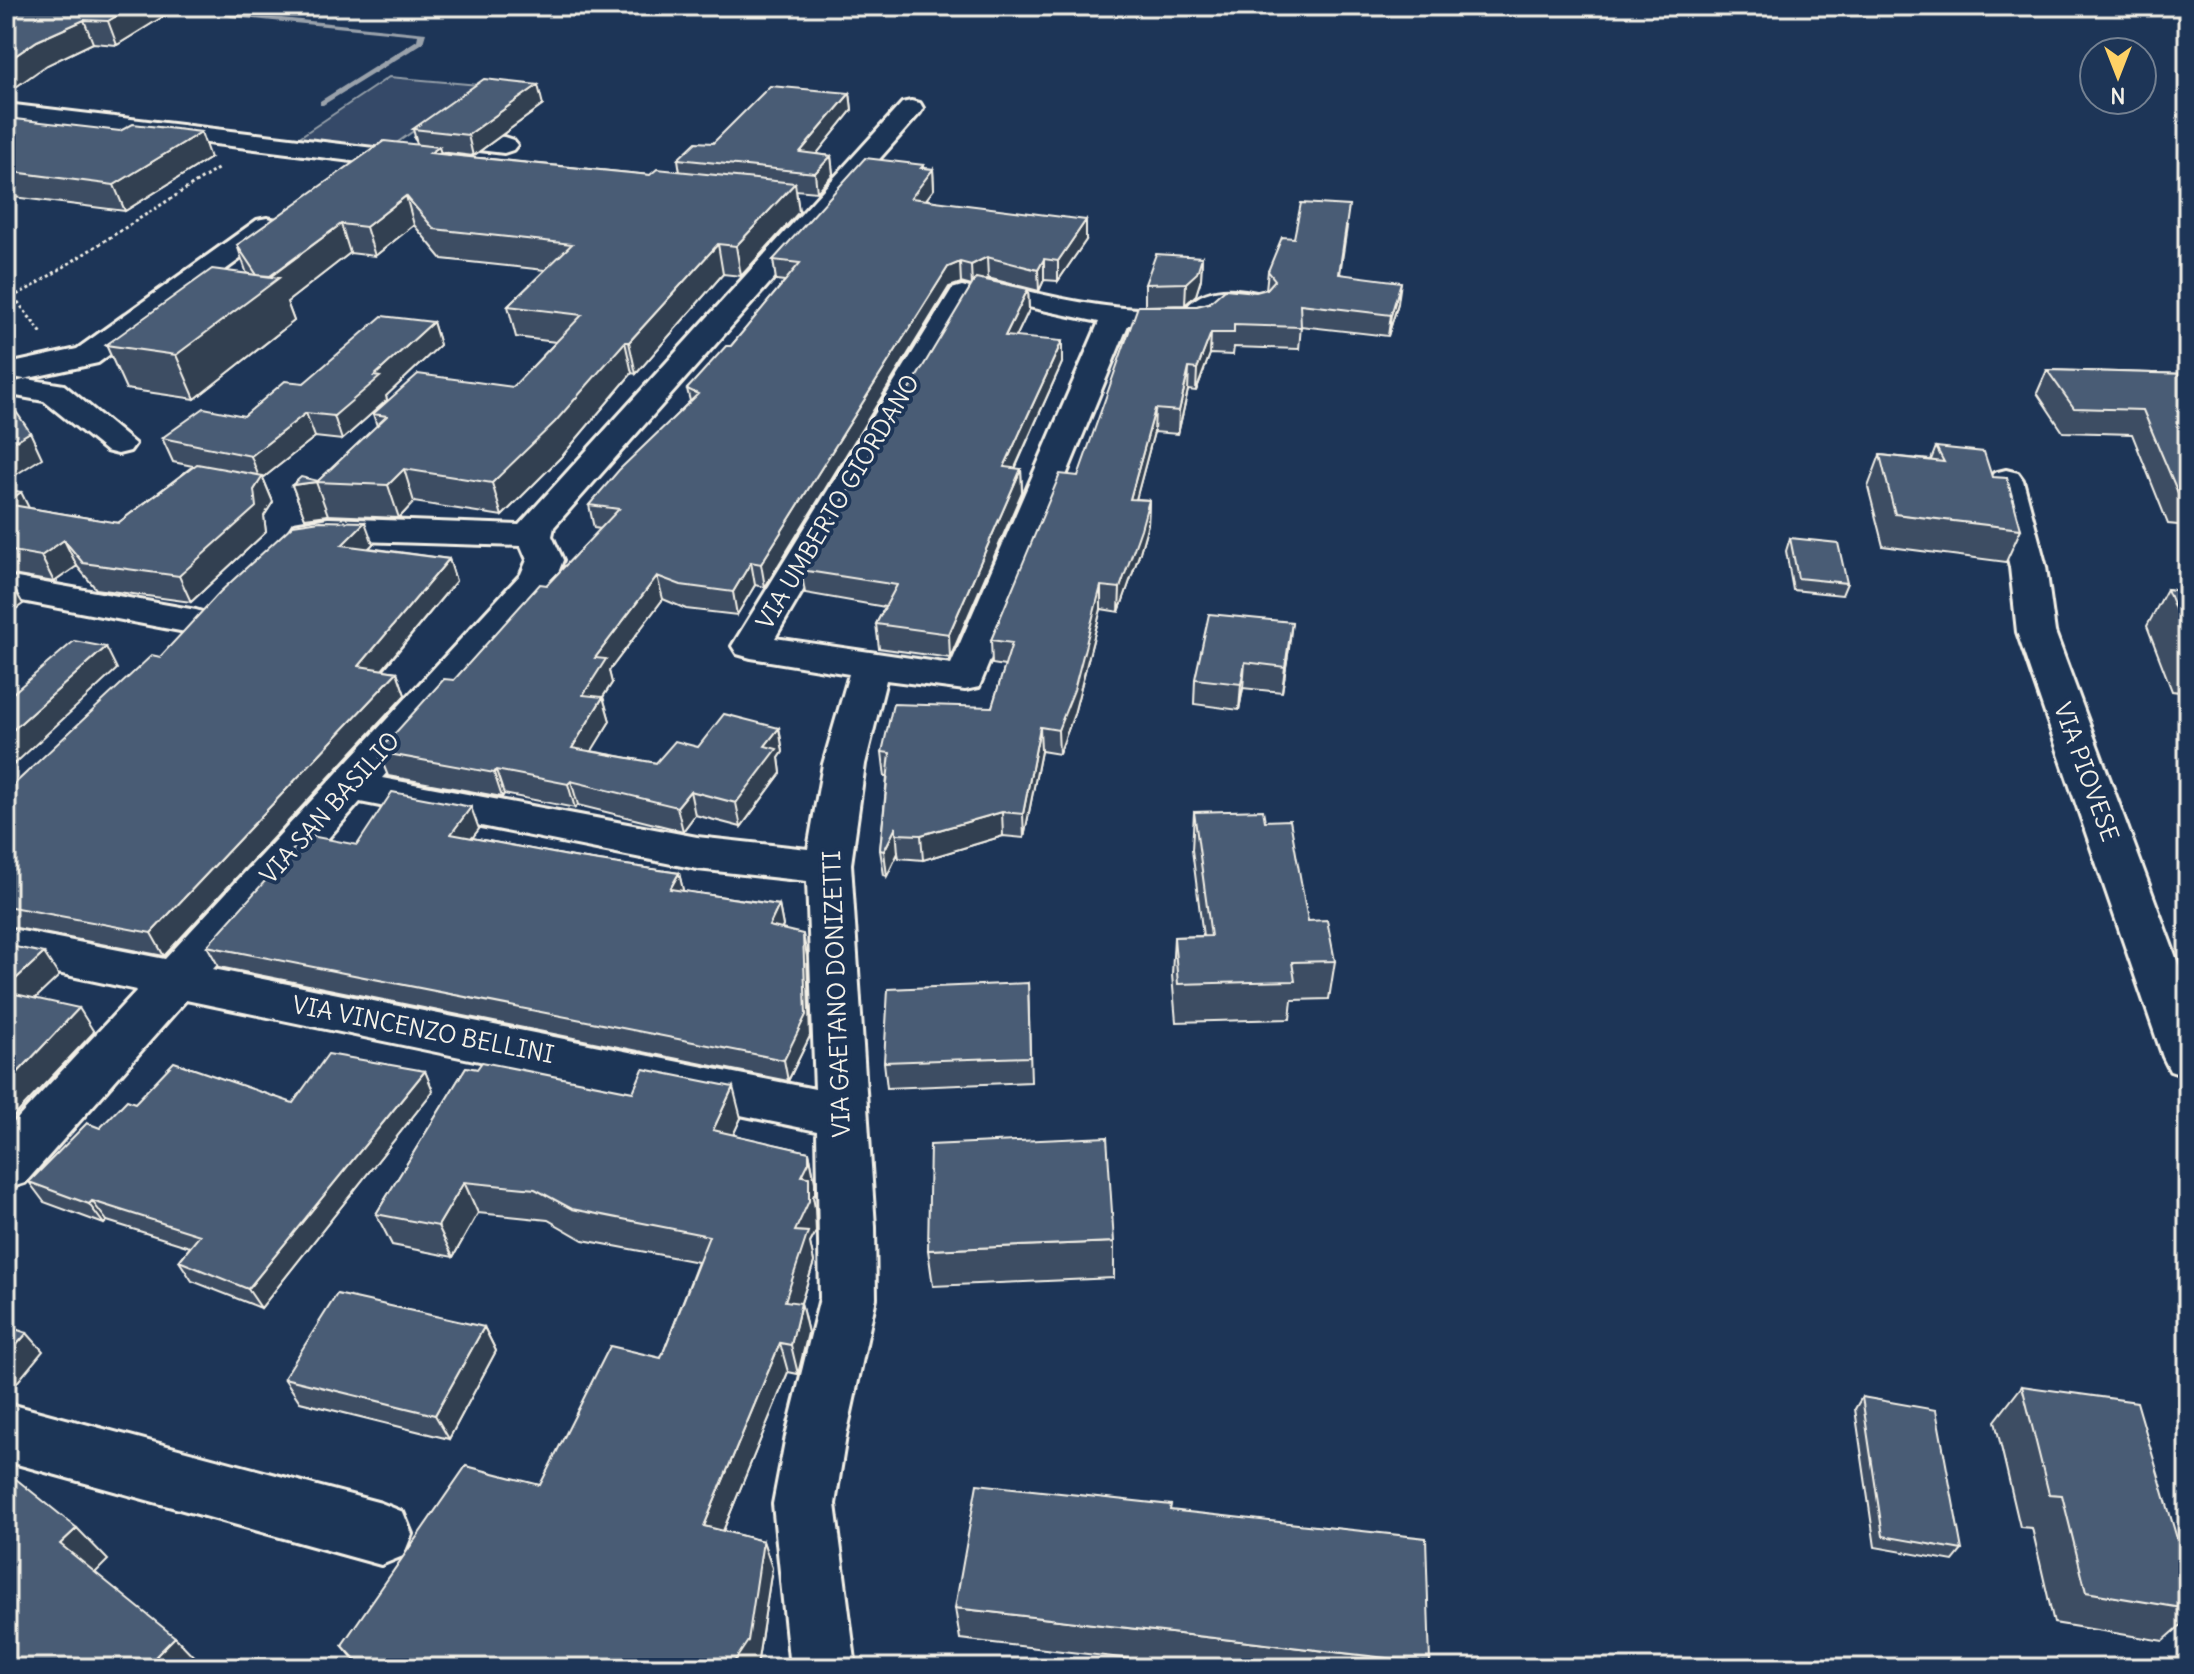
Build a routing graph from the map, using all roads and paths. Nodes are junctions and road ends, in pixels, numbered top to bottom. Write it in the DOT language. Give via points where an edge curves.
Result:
graph roads {
  1 [pos="911,108"];
  2 [pos="6,111"];
  3 [pos="261,143"];
  4 [pos="504,145"];
  5 [pos="390,158"];
  6 [pos="467,166"];
  7 [pos="267,226"];
  8 [pos="14,297"];
  9 [pos="6,300"];
  10 [pos="1255,301"];
  11 [pos="1117,315"];
  12 [pos="61,362"];
  13 [pos="17,378"];
  14 [pos="118,444"];
  15 [pos="2006,480"];
  16 [pos="287,528"];
  17 [pos="534,536"];
  18 [pos="6,587"];
  19 [pos="163,653"];
  20 [pos="871,666"];
  21 [pos="350,786"];
  22 [pos="829,864"];
  23 [pos="6,945"];
  24 [pos="175,980"];
  25 [pos="2188,1057"];
  26 [pos="841,1115"];
  27 [pos="6,1167"];
  28 [pos="6,1432"];
  29 [pos="381,1534"];
  30 [pos="823,1668"];
  1 -- 17 [label="street" via="802,212 537,525"];
  2 -- 3 [label="street"];
  3 -- 5 [label="street"];
  3 -- 8 [label="path"];
  4 -- 5 [label="street" via="420,137"];
  5 -- 6 [label="street"];
  7 -- 12 [label="street" via="87,356"];
  8 -- 9 [label="path"];
  8 -- 12 [label="path"];
  10 -- 11 [label="street" via="1208,300 1195,316 1183,319"];
  11 -- 20 [label="street" via="965,678"];
  11 -- 20 [label="street, VIA UMBERTO GIORDANO" via="974,292 751,646"];
  12 -- 13 [label="street"];
  13 -- 14 [label="street" via="53,392"];
  15 -- 25 [label="street, VIA PIOVESE" via="2028,567 2036,632"];
  16 -- 17 [label="street"];
  17 -- 21 [label="street, VIA SAN BASILIO" via="545,560 538,578"];
  18 -- 19 [label="street" via="208,611"];
  20 -- 22 [label="street, VIA GAETANO DONIZETTI" via="846,742"];
  21 -- 22 [label="street" via="697,853"];
  21 -- 24 [label="street, VIA SAN BASILIO"];
  22 -- 26 [label="street, VIA GAETANO DONIZETTI"];
  23 -- 24 [label="street, VIA VINCENZO BELLINI"];
  24 -- 26 [label="street, VIA VINCENZO BELLINI"];
  24 -- 27 [label="street, VIA SAN BASILIO"];
  26 -- 30 [label="street, VIA GAETANO DONIZETTI" via="848,1298 804,1504"];
  28 -- 29 [label="street"];
}
